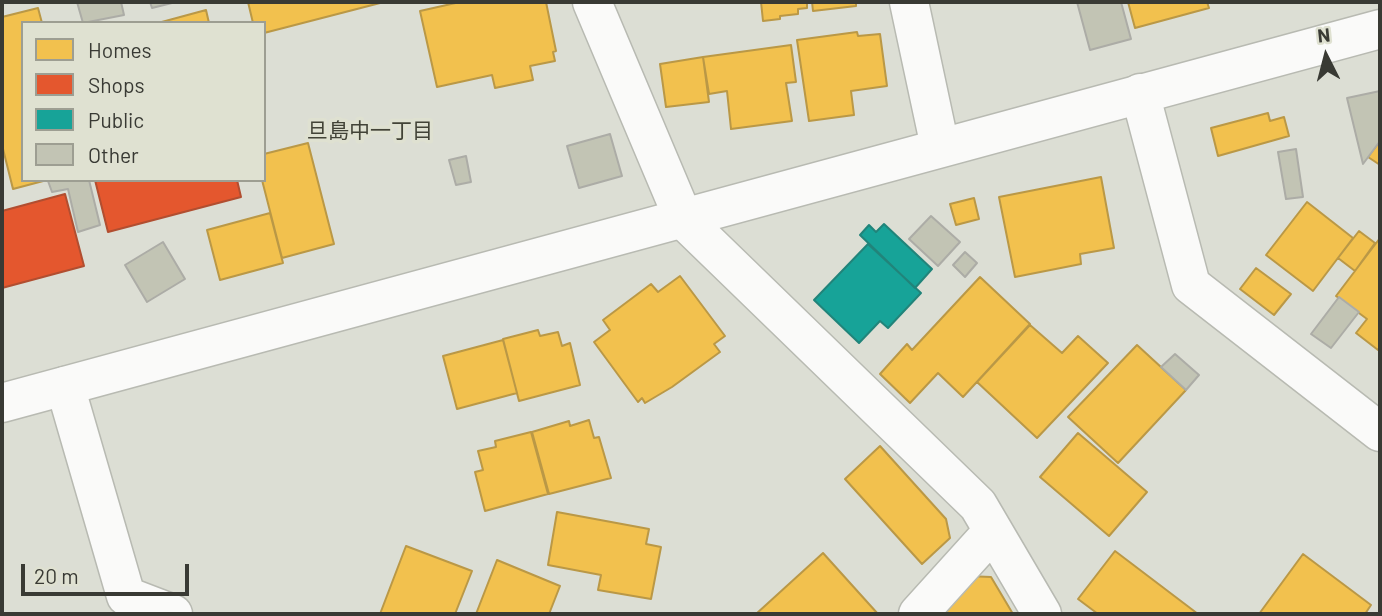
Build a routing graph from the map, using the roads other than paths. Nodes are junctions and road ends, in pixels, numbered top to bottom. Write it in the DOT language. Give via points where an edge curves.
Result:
graph roads {
  1 [pos="592,2"];
  2 [pos="909,2"];
  3 [pos="1380,29"];
  4 [pos="1140,93"];
  5 [pos="940,147"];
  6 [pos="684,220"];
  7 [pos="65,386"];
  8 [pos="2,403"];
  9 [pos="1380,432"];
  10 [pos="993,531"];
  11 [pos="173,614"];
  12 [pos="918,614"];
  13 [pos="1042,614"];
  1 -- 6 [label="street"];
  2 -- 5 [label="street"];
  3 -- 4 [label="street"];
  4 -- 5 [label="street"];
  4 -- 9 [label="street" via="1191,285"];
  5 -- 6 [label="street"];
  6 -- 7 [label="street"];
  6 -- 10 [label="street" via="978,505"];
  7 -- 8 [label="street"];
  7 -- 11 [label="street" via="126,596"];
  10 -- 12 [label="street"];
  10 -- 13 [label="street"];
}
